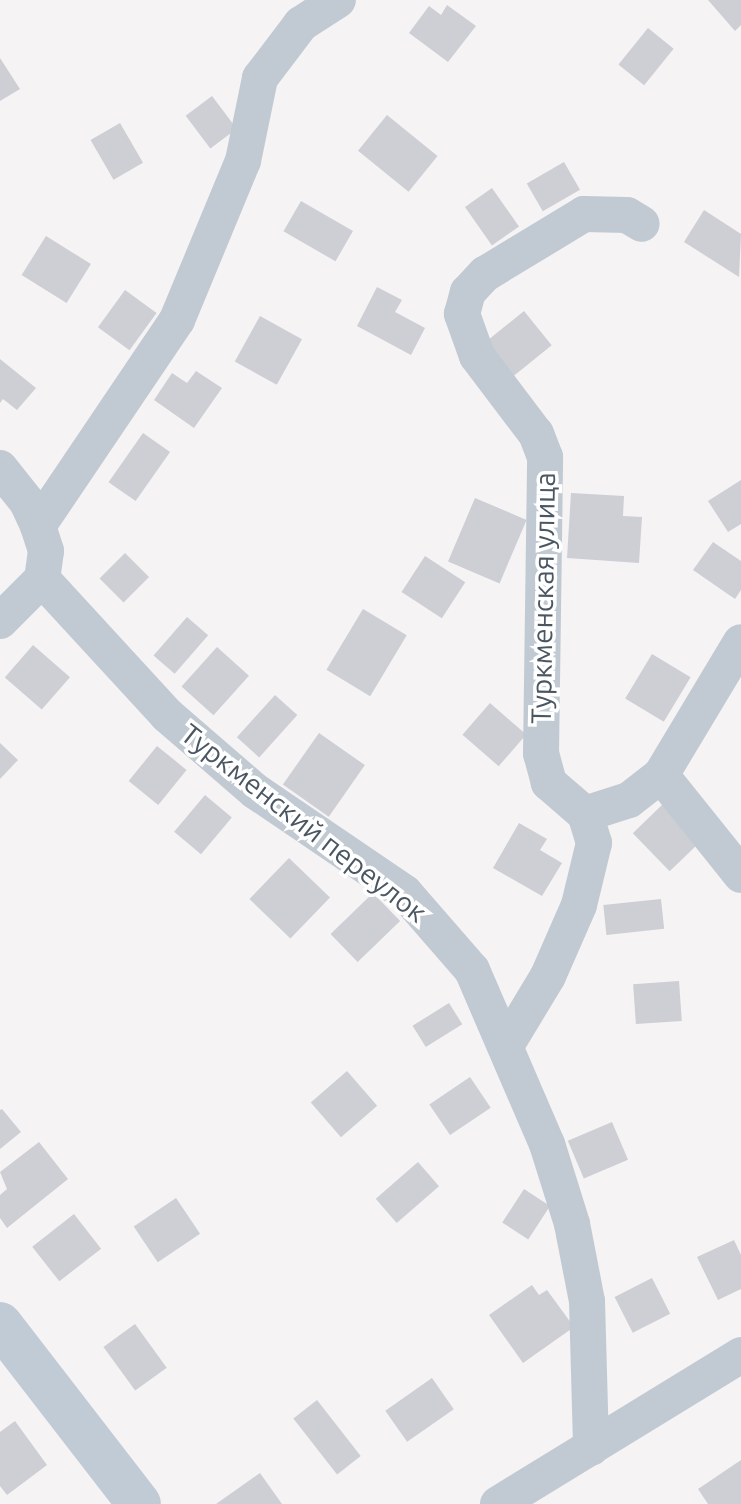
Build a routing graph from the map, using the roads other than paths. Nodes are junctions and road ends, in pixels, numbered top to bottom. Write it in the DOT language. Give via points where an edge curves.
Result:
graph roads {
  1 [pos="338,0"];
  2 [pos="642,224"];
  3 [pos="0,468"];
  4 [pos="38,526"];
  5 [pos="42,579"];
  6 [pos="0,621"];
  7 [pos="741,642"];
  8 [pos="661,775"];
  9 [pos="585,814"];
  10 [pos="741,875"];
  11 [pos="507,1044"];
  12 [pos="0,1324"];
  13 [pos="741,1355"];
  14 [pos="591,1448"];
  15 [pos="139,1504"];
  16 [pos="498,1504"];
  1 -- 4 [label="street" via="301,24 260,78 243,161 177,320"];
  2 -- 9 [label="street, Туркменская улица" via="605,212 570,221 485,274 468,292 462,314 477,356 536,434 545,457 541,754 549,783"];
  3 -- 4 [label="street"];
  4 -- 5 [label="street" via="46,551"];
  5 -- 6 [label="street"];
  5 -- 11 [label="street, Туркменский переулок" via="189,734 255,791 405,893 464,958"];
  7 -- 8 [label="street"];
  8 -- 9 [label="street" via="629,800"];
  8 -- 10 [label="street"];
  9 -- 11 [label="street" via="594,843 579,905 548,976"];
  11 -- 14 [label="street, Туркменский переулок" via="572,1224 587,1301"];
  12 -- 15 [label="street"];
  13 -- 14 [label="street"];
  14 -- 16 [label="street"];
}
